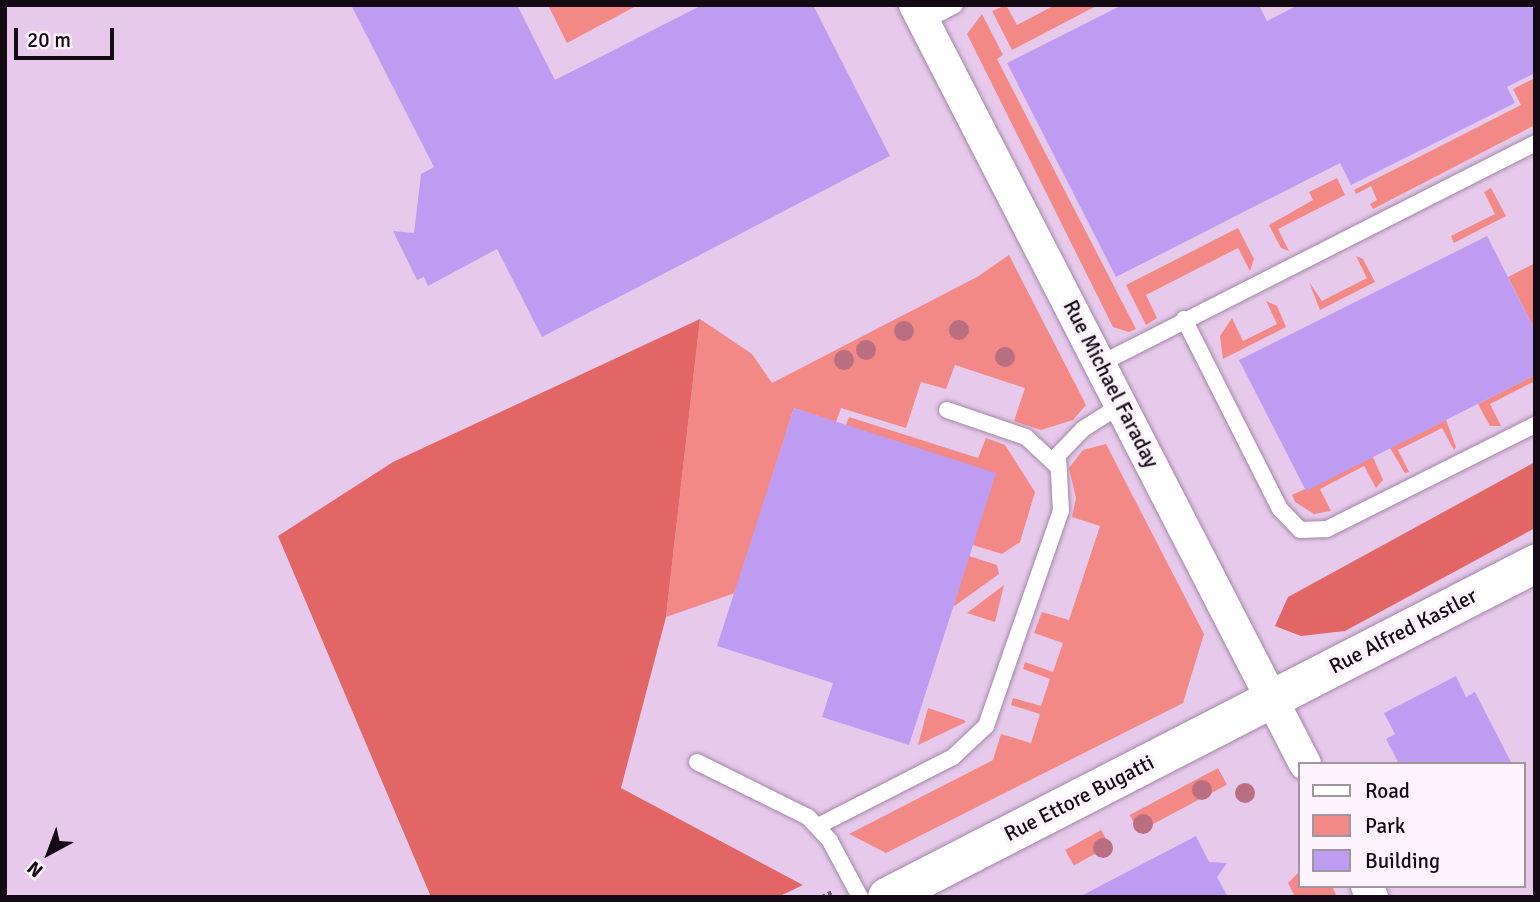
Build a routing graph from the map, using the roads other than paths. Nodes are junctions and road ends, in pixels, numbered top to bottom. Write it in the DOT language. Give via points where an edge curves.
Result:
graph roads {
  1 [pos="956,5"];
  2 [pos="919,13"];
  3 [pos="1535,143"];
  4 [pos="1184,319"];
  5 [pos="1100,364"];
  6 [pos="1121,405"];
  7 [pos="947,410"];
  8 [pos="1535,425"];
  9 [pos="1057,467"];
  10 [pos="1535,564"];
  11 [pos="1272,698"];
  12 [pos="697,762"];
  13 [pos="1304,762"];
  14 [pos="818,826"];
  15 [pos="860,897"];
  16 [pos="887,897"];
  1 -- 2 [label="lane"];
  2 -- 5 [label="street, Rue Michael Faraday"];
  3 -- 4 [label="lane"];
  4 -- 5 [label="lane"];
  4 -- 8 [label="lane" via="1280,509 1300,530 1327,529"];
  5 -- 6 [label="street, Rue Michael Faraday"];
  6 -- 9 [label="lane" via="1070,440 1058,455"];
  6 -- 11 [label="street, Rue Michael Faraday"];
  7 -- 9 [label="lane" via="1026,437"];
  9 -- 14 [label="lane" via="1061,511 986,726 954,757"];
  10 -- 11 [label="main road, Rue Alfred Kastler"];
  11 -- 13 [label="street, Rue Michael Faraday"];
  11 -- 16 [label="main road, Rue Ettore Bugatti"];
  12 -- 14 [label="lane" via="799,810"];
  14 -- 15 [label="lane"];
}
